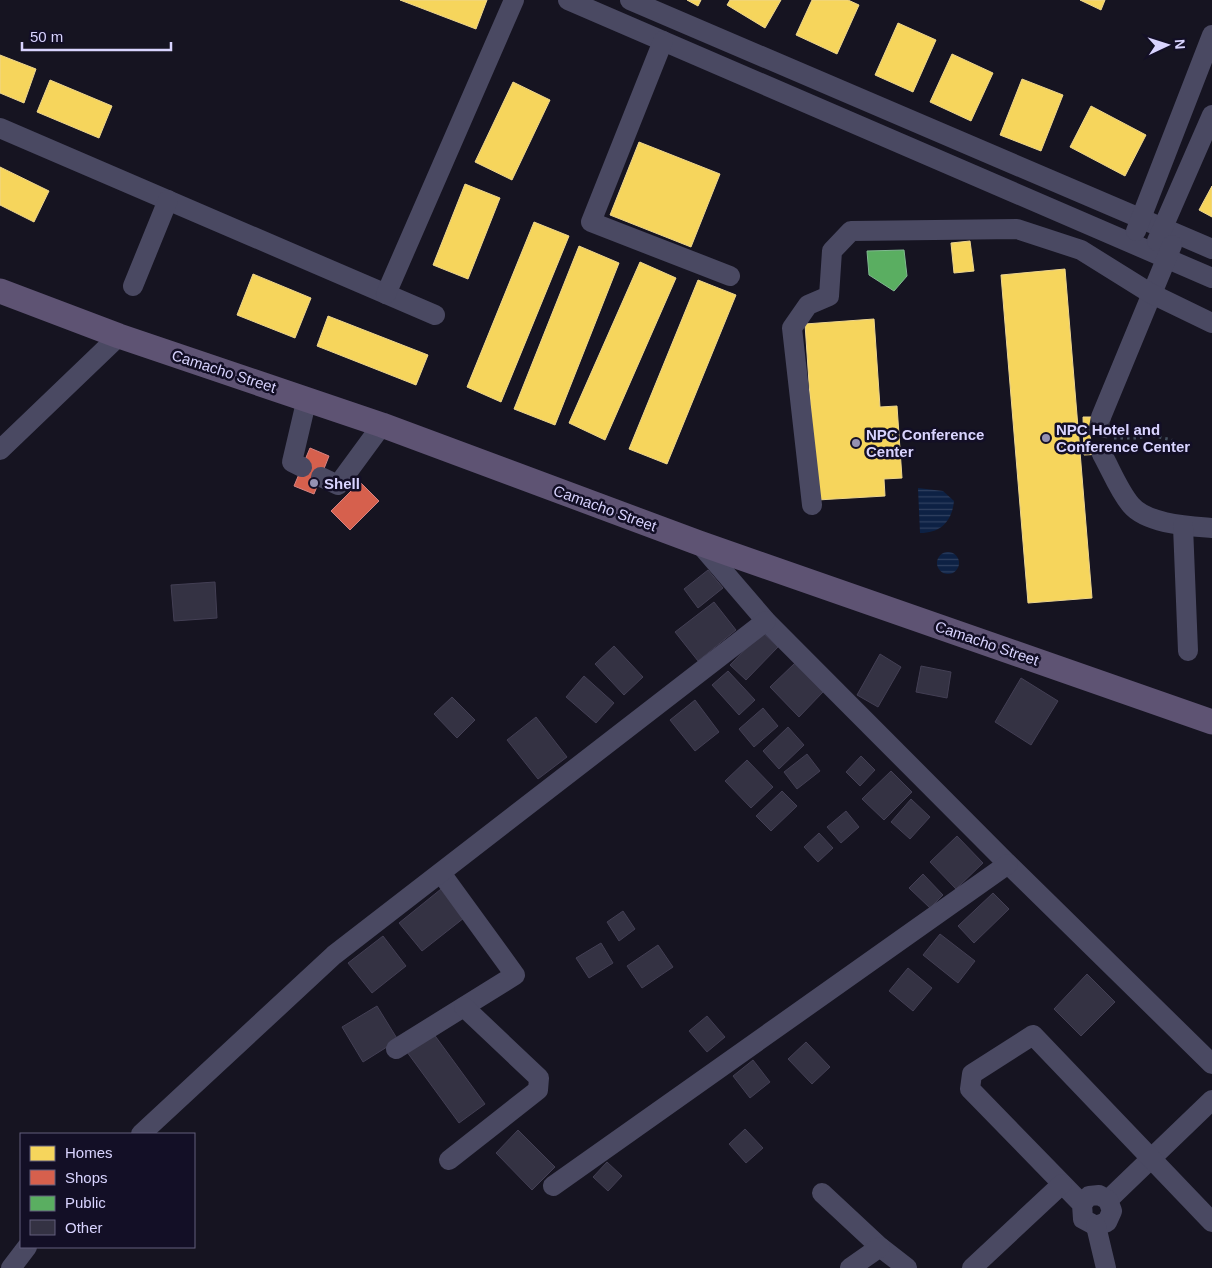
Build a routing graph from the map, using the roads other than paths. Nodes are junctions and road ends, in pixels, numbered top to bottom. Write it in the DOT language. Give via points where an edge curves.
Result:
graph roads {
  1 [pos="514,0"];
  2 [pos="568,0"];
  3 [pos="622,0"];
  4 [pos="630,0"];
  5 [pos="614,20"];
  6 [pos="1212,35"];
  7 [pos="663,41"];
  8 [pos="1212,115"];
  9 [pos="0,128"];
  10 [pos="168,200"];
  11 [pos="1140,219"];
  12 [pos="1170,231"];
  13 [pos="1131,243"];
  14 [pos="1212,249"];
  15 [pos="1159,255"];
  16 [pos="730,276"];
  17 [pos="1212,278"];
  18 [pos="133,286"];
  19 [pos="0,291"];
  20 [pos="1150,293"];
  21 [pos="386,294"];
  22 [pos="435,315"];
  23 [pos="1212,323"];
  24 [pos="119,336"];
  25 [pos="307,398"];
  26 [pos="1101,416"];
  27 [pos="382,425"];
  28 [pos="1103,446"];
  29 [pos="0,450"];
  30 [pos="302,467"];
  31 [pos="321,476"];
  32 [pos="812,505"];
  33 [pos="1183,526"];
  34 [pos="1212,528"];
  35 [pos="699,543"];
  36 [pos="766,621"];
  37 [pos="1188,652"];
  38 [pos="1212,722"];
  39 [pos="1008,864"];
  40 [pos="441,873"];
  41 [pos="464,1006"];
  42 [pos="396,1049"];
  43 [pos="1212,1064"];
  44 [pos="1212,1100"];
  45 [pos="142,1133"];
  46 [pos="1152,1159"];
  47 [pos="448,1160"];
  48 [pos="1062,1184"];
  49 [pos="553,1186"];
  50 [pos="822,1193"];
  51 [pos="1108,1200"];
  52 [pos="1082,1204"];
  53 [pos="1212,1222"];
  54 [pos="1096,1226"];
  55 [pos="26,1248"];
  56 [pos="880,1248"];
  57 [pos="1104,1267"];
  58 [pos="11,1268"];
  59 [pos="850,1268"];
  60 [pos="906,1268"];
  61 [pos="972,1268"];
  1 -- 21 [label="street"];
  2 -- 5 [label="street"];
  3 -- 5 [label="street"];
  4 -- 11 [label="street"];
  5 -- 7 [label="street"];
  6 -- 11 [label="street"];
  7 -- 13 [label="street"];
  7 -- 16 [label="street" via="591,222"];
  8 -- 12 [label="street"];
  9 -- 10 [label="street"];
  10 -- 18 [label="street"];
  10 -- 21 [label="street"];
  11 -- 12 [label="street"];
  11 -- 13 [label="street"];
  12 -- 14 [label="street"];
  12 -- 15 [label="street"];
  13 -- 15 [label="street"];
  15 -- 17 [label="street"];
  15 -- 20 [label="street"];
  19 -- 24 [label="main road, Camacho Street"];
  20 -- 23 [label="street"];
  20 -- 26 [label="street"];
  20 -- 32 [label="street" via="1081,250 1017,229 851,231 832,251 829,296 808,305 792,328"];
  21 -- 22 [label="street"];
  24 -- 25 [label="main road, Camacho Street"];
  24 -- 29 [label="street"];
  25 -- 27 [label="main road, Camacho Street"];
  25 -- 30 [label="street" via="292,462"];
  27 -- 31 [label="street" via="338,485"];
  27 -- 35 [label="main road, Camacho Street"];
  28 -- 33 [label="street" via="1132,506 1154,519"];
  33 -- 34 [label="street"];
  33 -- 37 [label="street"];
  35 -- 36 [label="street"];
  35 -- 38 [label="main road, Camacho Street"];
  36 -- 39 [label="street"];
  36 -- 40 [label="street"];
  39 -- 43 [label="street"];
  39 -- 49 [label="street"];
  40 -- 41 [label="street" via="515,975"];
  40 -- 45 [label="street" via="334,955"];
  41 -- 42 [label="street"];
  41 -- 47 [label="street" via="539,1078 538,1090"];
  44 -- 46 [label="street"];
  46 -- 48 [label="street" via="1033,1035 972,1074 970,1089"];
  46 -- 51 [label="street"];
  46 -- 53 [label="street"];
  48 -- 52 [label="street"];
  48 -- 61 [label="street"];
  50 -- 56 [label="street"];
  51 -- 52 [label="street" via="1099,1195 1089,1196"];
  51 -- 54 [label="street" via="1112,1211 1107,1222"];
  52 -- 54 [label="street" via="1083,1219"];
  54 -- 57 [label="street"];
  55 -- 58 [label="street"];
  56 -- 59 [label="street"];
  56 -- 60 [label="street"];
}
